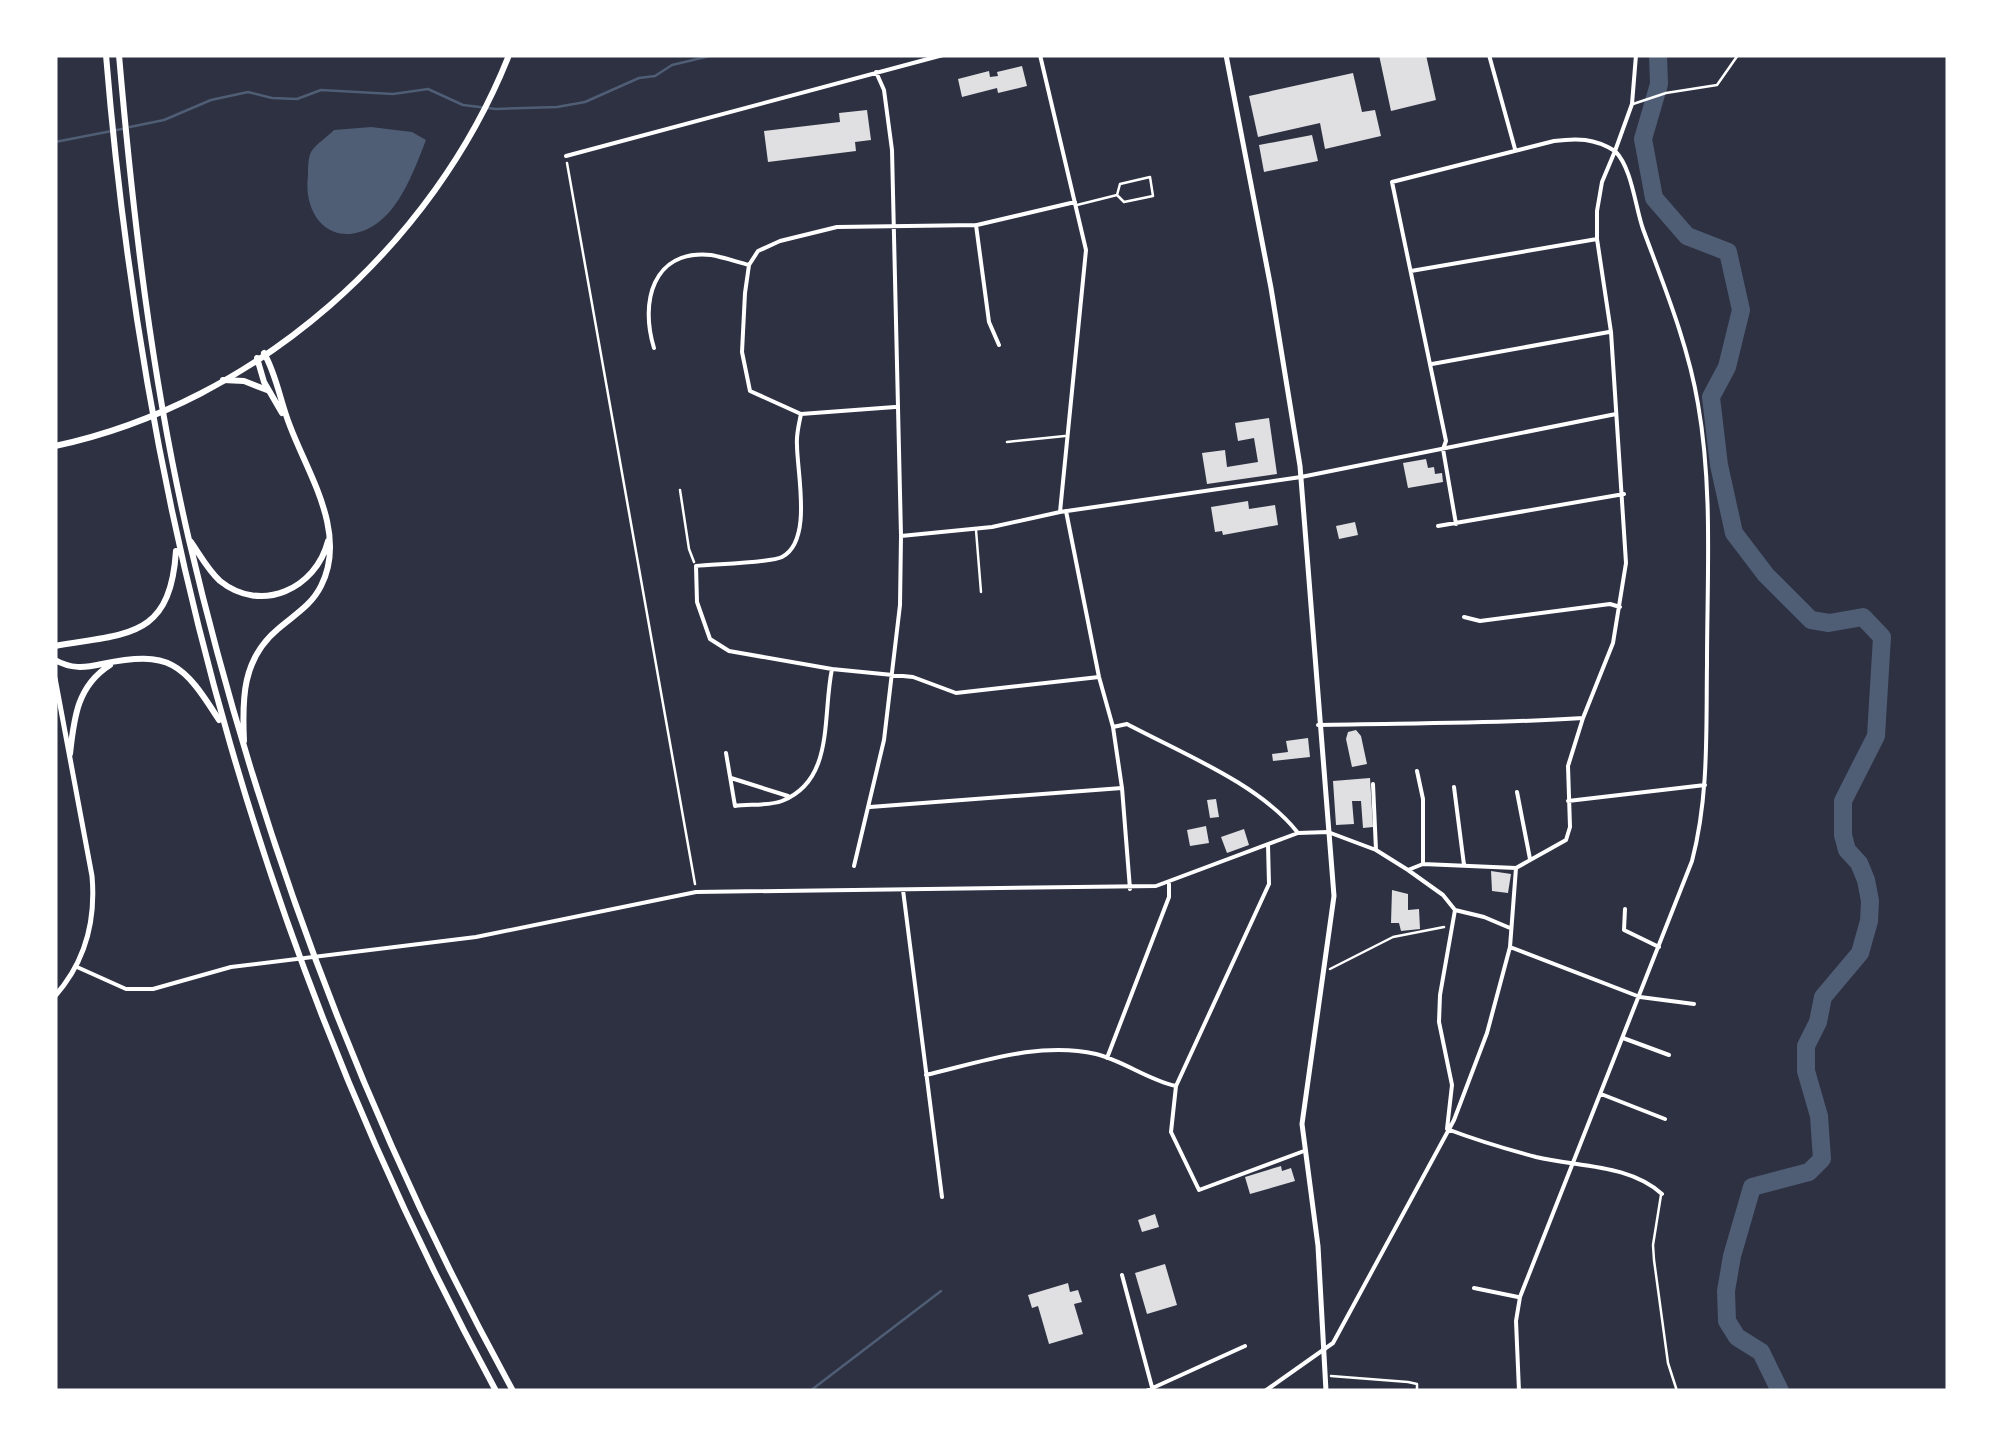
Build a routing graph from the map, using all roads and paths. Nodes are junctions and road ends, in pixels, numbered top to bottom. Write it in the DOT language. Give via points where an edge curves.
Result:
graph roads {
  1 [pos="106,55"];
  2 [pos="119,55"];
  3 [pos="509,55"];
  4 [pos="943,55"];
  5 [pos="1040,55"];
  6 [pos="1226,55"];
  7 [pos="1489,55"];
  8 [pos="1636,55"];
  9 [pos="1738,55"];
  10 [pos="876,72"];
  11 [pos="1632,104"];
  12 [pos="1515,149"];
  13 [pos="1615,151"];
  14 [pos="566,156"];
  15 [pos="1117,195"];
  16 [pos="1076,204"];
  17 [pos="892,226"];
  18 [pos="976,226"];
  19 [pos="1597,239"];
  20 [pos="749,265"];
  21 [pos="1411,271"];
  22 [pos="1611,332"];
  23 [pos="1000,345"];
  24 [pos="654,348"];
  25 [pos="260,356"];
  26 [pos="1432,364"];
  27 [pos="223,380"];
  28 [pos="268,390"];
  29 [pos="897,407"];
  30 [pos="1617,413"];
  31 [pos="800,414"];
  32 [pos="288,422"];
  33 [pos="1066,436"];
  34 [pos="1007,442"];
  35 [pos="55,446"];
  36 [pos="1442,449"];
  37 [pos="1301,477"];
  38 [pos="680,490"];
  39 [pos="1624,494"];
  40 [pos="1063,512"];
  41 [pos="1456,524"];
  42 [pos="1438,526"];
  43 [pos="976,528"];
  44 [pos="329,530"];
  45 [pos="902,536"];
  46 [pos="188,537"];
  47 [pos="177,544"];
  48 [pos="696,566"];
  49 [pos="981,592"];
  50 [pos="1620,607"];
  51 [pos="1464,617"];
  52 [pos="55,646"];
  53 [pos="55,660"];
  54 [pos="115,662"];
  55 [pos="832,669"];
  56 [pos="894,675"];
  57 [pos="1098,677"];
  58 [pos="55,678"];
  59 [pos="1582,718"];
  60 [pos="223,725"];
  61 [pos="1318,725"];
  62 [pos="1112,727"];
  63 [pos="244,753"];
  64 [pos="726,753"];
  65 [pos="70,754"];
  66 [pos="1416,771"];
  67 [pos="730,778"];
  68 [pos="1373,784"];
  69 [pos="1706,785"];
  70 [pos="1454,787"];
  71 [pos="1122,788"];
  72 [pos="1517,792"];
  73 [pos="788,796"];
  74 [pos="1568,802"];
  75 [pos="870,806"];
  76 [pos="1328,832"];
  77 [pos="1298,834"];
  78 [pos="1268,845"];
  79 [pos="1376,850"];
  80 [pos="1530,859"];
  81 [pos="1423,864"];
  82 [pos="1464,864"];
  83 [pos="854,866"];
  84 [pos="1516,868"];
  85 [pos="1408,870"];
  86 [pos="1169,882"];
  87 [pos="1130,888"];
  88 [pos="903,890"];
  89 [pos="696,892"];
  90 [pos="1625,909"];
  91 [pos="1455,910"];
  92 [pos="1454,925"];
  93 [pos="1510,928"];
  94 [pos="1510,946"];
  95 [pos="1659,947"];
  96 [pos="77,967"];
  97 [pos="1325,972"];
  98 [pos="55,996"];
  99 [pos="1640,997"];
  100 [pos="1694,1004"];
  101 [pos="1623,1038"];
  102 [pos="1669,1055"];
  103 [pos="1107,1058"];
  104 [pos="925,1075"];
  105 [pos="1176,1086"];
  106 [pos="1601,1094"];
  107 [pos="1665,1118"];
  108 [pos="1447,1129"];
  109 [pos="1304,1151"];
  110 [pos="1573,1164"];
  111 [pos="1662,1194"];
  112 [pos="942,1197"];
  113 [pos="1122,1275"];
  114 [pos="1474,1288"];
  115 [pos="1520,1297"];
  116 [pos="1245,1346"];
  117 [pos="1325,1352"];
  118 [pos="1325,1375"];
  119 [pos="1150,1390"];
  120 [pos="496,1391"];
  121 [pos="513,1391"];
  122 [pos="1265,1391"];
  123 [pos="1326,1391"];
  124 [pos="1417,1391"];
  125 [pos="1519,1391"];
  126 [pos="1677,1391"];
  1 -- 47 [label="main road" via="146,388"];
  2 -- 46 [label="main road" via="159,382"];
  3 -- 25 [label="main road" via="464,146 409,226 379,260"];
  4 -- 10 [label="street"];
  5 -- 16 [label="street"];
  6 -- 37 [label="street"];
  7 -- 12 [label="street"];
  8 -- 11 [label="street"];
  9 -- 11 [label="lane" via="1717,85"];
  10 -- 14 [label="street"];
  10 -- 17 [label="street" via="892,150"];
  11 -- 13 [label="street"];
  12 -- 13 [label="street" via="1579,138"];
  12 -- 21 [label="street" via="1392,182"];
  13 -- 19 [label="street" via="1596,211"];
  13 -- 69 [label="street" via="1680,331 1702,430"];
  14 -- 89 [label="path"];
  15 -- 15 [label="lane" via="1124,202 1153,196 1150,177 1120,184"];
  15 -- 16 [label="lane"];
  16 -- 18 [label="street"];
  16 -- 33 [label="street" via="1086,250"];
  17 -- 18 [label="street"];
  17 -- 20 [label="street" via="837,227 780,241"];
  17 -- 29 [label="street"];
  18 -- 23 [label="street" via="990,322"];
  19 -- 21 [label="street"];
  19 -- 22 [label="street"];
  20 -- 24 [label="street" via="709,255 663,269 651,294"];
  20 -- 31 [label="street" via="742,352 750,390"];
  21 -- 26 [label="street"];
  22 -- 26 [label="street"];
  22 -- 30 [label="street"];
  25 -- 27 [label="main road"];
  25 -- 28 [label="main road"];
  25 -- 32 [label="main road" via="274,372"];
  26 -- 36 [label="street"];
  27 -- 28 [label="main road"];
  27 -- 35 [label="main road" via="172,406"];
  28 -- 32 [label="main road"];
  29 -- 31 [label="street"];
  29 -- 45 [label="street"];
  30 -- 36 [label="street"];
  30 -- 39 [label="street"];
  31 -- 48 [label="street" via="800,522 792,548 779,559"];
  32 -- 44 [label="main road"];
  33 -- 34 [label="lane"];
  33 -- 40 [label="street"];
  36 -- 37 [label="street"];
  36 -- 41 [label="street"];
  37 -- 40 [label="street"];
  37 -- 61 [label="street"];
  38 -- 48 [label="path"];
  39 -- 41 [label="street"];
  39 -- 50 [label="street"];
  40 -- 43 [label="street"];
  40 -- 57 [label="street"];
  41 -- 42 [label="street"];
  43 -- 45 [label="street"];
  43 -- 49 [label="lane"];
  44 -- 46 [label="main road" via="311,575 268,596 222,582"];
  44 -- 63 [label="main road" via="330,560 320,588 267,640 247,674"];
  45 -- 56 [label="street"];
  46 -- 63 [label="main road"];
  47 -- 52 [label="main road" via="172,587 152,619 124,634"];
  47 -- 60 [label="main road"];
  48 -- 55 [label="street" via="697,602 710,639 729,651"];
  50 -- 51 [label="street" via="1480,621"];
  50 -- 59 [label="street" via="1614,643"];
  53 -- 54 [label="main road" via="78,668"];
  54 -- 60 [label="main road" via="142,658 178,668"];
  54 -- 65 [label="main road" via="79,700"];
  55 -- 56 [label="street"];
  55 -- 73 [label="street" via="820,764 807,786"];
  56 -- 57 [label="street" via="956,693"];
  56 -- 75 [label="street"];
  57 -- 62 [label="street"];
  58 -- 65 [label="street"];
  59 -- 61 [label="street"];
  59 -- 74 [label="street" via="1568,766"];
  60 -- 120 [label="main road" via="325,1029 406,1217"];
  61 -- 76 [label="street"];
  62 -- 71 [label="street"];
  62 -- 77 [label="street" via="1127,724 1226,777 1273,807"];
  63 -- 121 [label="main road" via="305,936 378,1118"];
  64 -- 67 [label="street"];
  65 -- 96 [label="street" via="93,888 91,926"];
  66 -- 81 [label="street"];
  67 -- 73 [label="street"];
  67 -- 73 [label="street" via="734,806"];
  68 -- 79 [label="street"];
  69 -- 74 [label="street"];
  69 -- 95 [label="street" via="1692,861"];
  70 -- 82 [label="street"];
  71 -- 75 [label="street"];
  71 -- 87 [label="street"];
  72 -- 80 [label="street"];
  74 -- 80 [label="street" via="1566,840"];
  75 -- 83 [label="street"];
  76 -- 77 [label="street"];
  76 -- 79 [label="street"];
  76 -- 97 [label="street" via="1334,896"];
  77 -- 78 [label="street"];
  78 -- 86 [label="street"];
  78 -- 105 [label="street" via="1270,884"];
  79 -- 85 [label="street"];
  80 -- 84 [label="street"];
  81 -- 82 [label="street"];
  81 -- 85 [label="street"];
  82 -- 84 [label="street"];
  84 -- 93 [label="street"];
  85 -- 91 [label="street"];
  86 -- 87 [label="street"];
  86 -- 103 [label="street"];
  87 -- 88 [label="street"];
  88 -- 89 [label="street"];
  88 -- 104 [label="street"];
  89 -- 96 [label="street" via="476,937 231,967 136,991"];
  90 -- 95 [label="street" via="1624,930"];
  91 -- 92 [label="street"];
  91 -- 93 [label="street"];
  92 -- 97 [label="path" via="1392,937"];
  92 -- 108 [label="street" via="1439,1022 1452,1085"];
  93 -- 94 [label="street"];
  94 -- 99 [label="street"];
  94 -- 108 [label="street" via="1487,1033"];
  95 -- 99 [label="street"];
  96 -- 98 [label="street"];
  97 -- 109 [label="street" via="1302,1124"];
  99 -- 100 [label="street"];
  99 -- 101 [label="street"];
  101 -- 102 [label="street"];
  101 -- 106 [label="street"];
  103 -- 104 [label="street" via="1064,1049"];
  103 -- 105 [label="street"];
  104 -- 112 [label="street"];
  105 -- 109 [label="street" via="1171,1132 1199,1190"];
  106 -- 107 [label="street"];
  106 -- 110 [label="street"];
  108 -- 110 [label="street"];
  108 -- 117 [label="street"];
  109 -- 117 [label="street"];
  110 -- 111 [label="street" via="1626,1174"];
  110 -- 115 [label="street"];
  111 -- 126 [label="lane" via="1654,1260"];
  113 -- 119 [label="street"];
  114 -- 115 [label="street"];
  115 -- 125 [label="street"];
  116 -- 119 [label="street"];
  117 -- 118 [label="street"];
  117 -- 122 [label="street"];
  118 -- 123 [label="street"];
  118 -- 124 [label="path" via="1408,1382"];
}
